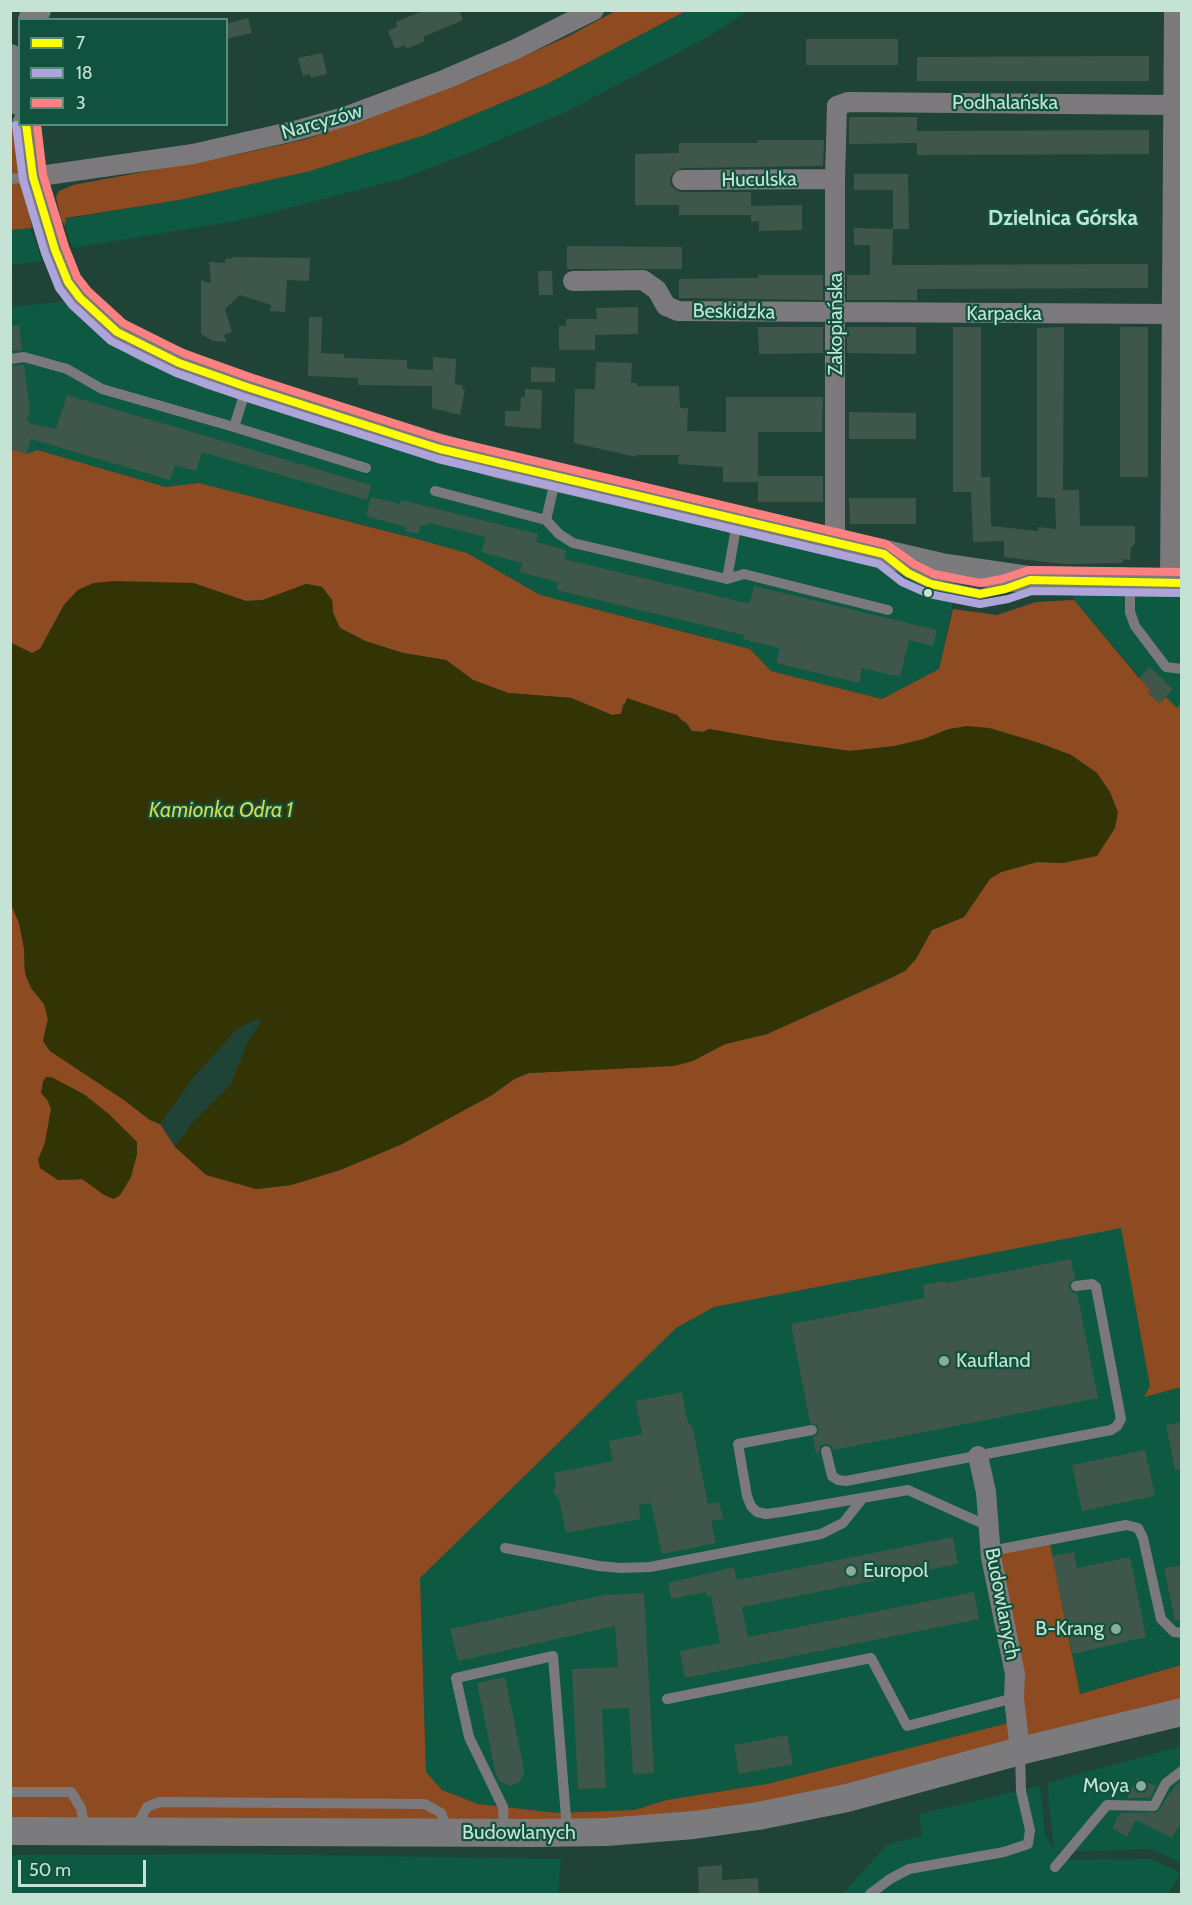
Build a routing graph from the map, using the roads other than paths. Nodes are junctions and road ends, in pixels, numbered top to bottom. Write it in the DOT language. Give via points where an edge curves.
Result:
graph roads {
  1 [pos="594,10"];
  2 [pos="1174,10"];
  3 [pos="10,58"];
  4 [pos="18,98"];
  5 [pos="1173,105"];
  6 [pos="837,106"];
  7 [pos="20,126"];
  8 [pos="22,178"];
  9 [pos="835,179"];
  10 [pos="682,180"];
  11 [pos="573,281"];
  12 [pos="836,313"];
  13 [pos="1172,314"];
  14 [pos="10,359"];
  15 [pos="247,387"];
  16 [pos="234,427"];
  17 [pos="366,468"];
  18 [pos="556,477"];
  19 [pos="435,491"];
  20 [pos="738,518"];
  21 [pos="546,520"];
  22 [pos="833,542"];
  23 [pos="727,579"];
  24 [pos="1130,583"];
  25 [pos="1176,583"];
  26 [pos="888,610"];
  27 [pos="1182,669"];
  28 [pos="1076,1286"];
  29 [pos="812,1430"];
  30 [pos="826,1451"];
  31 [pos="978,1456"];
  32 [pos="863,1498"];
  33 [pos="988,1526"];
  34 [pos="505,1548"];
  35 [pos="991,1551"];
  36 [pos="1182,1633"];
  37 [pos="1014,1698"];
  38 [pos="667,1699"];
  39 [pos="1182,1712"];
  40 [pos="1020,1751"];
  41 [pos="1182,1771"];
  42 [pos="10,1792"];
  43 [pos="10,1831"];
  44 [pos="85,1831"];
  45 [pos="504,1833"];
  46 [pos="567,1833"];
  47 [pos="1054,1867"];
  48 [pos="870,1894"];
  1 -- 8 [label="street, Narcyzów" via="496,57 347,116 193,154"];
  2 -- 5 [label="street"];
  3 -- 4 [label="street"];
  5 -- 6 [label="street, Podhalańska" via="848,102"];
  5 -- 13 [label="street"];
  6 -- 9 [label="street, Zakopiańska"];
  7 -- 8 [label="street"];
  8 -- 15 [label="street" via="68,282 80,298 117,332 146,348"];
  9 -- 10 [label="street, Huculska"];
  9 -- 12 [label="street, Zakopiańska"];
  11 -- 12 [label="street, Beskidzka" via="643,280 657,290 666,306 678,311"];
  12 -- 13 [label="street, Karpacka"];
  12 -- 22 [label="street, Zakopiańska"];
  13 -- 25 [label="street"];
  14 -- 16 [label="lane" via="24,357 67,369 102,389"];
  15 -- 16 [label="lane"];
  15 -- 18 [label="street" via="440,449"];
  16 -- 17 [label="lane"];
  18 -- 20 [label="street"];
  18 -- 21 [label="lane"];
  19 -- 21 [label="lane"];
  20 -- 22 [label="street"];
  20 -- 23 [label="lane"];
  21 -- 23 [label="lane" via="573,543"];
  22 -- 24 [label="street" via="941,567 1030,580"];
  23 -- 26 [label="lane" via="744,574"];
  24 -- 25 [label="street"];
  24 -- 27 [label="lane" via="1130,612 1135,626 1166,667"];
  28 -- 31 [label="lane" via="1096,1287 1121,1419 1118,1426"];
  29 -- 32 [label="lane" via="738,1444 752,1506 766,1514"];
  30 -- 31 [label="lane" via="832,1476 846,1481"];
  31 -- 33 [label="street, Budowlanych"];
  32 -- 33 [label="lane" via="908,1490"];
  32 -- 34 [label="lane" via="843,1523 821,1534 650,1567 599,1566"];
  33 -- 35 [label="street, Budowlanych"];
  35 -- 36 [label="lane" via="1126,1525 1138,1527 1161,1619 1174,1632"];
  35 -- 37 [label="street, Budowlanych" via="1015,1674"];
  37 -- 38 [label="lane" via="907,1726 871,1658"];
  37 -- 40 [label="street, Budowlanych"];
  39 -- 40 [label="street, Budowlanych"];
  40 -- 46 [label="street, Budowlanych" via="847,1798 758,1816 694,1825"];
  40 -- 48 [label="lane" via="1021,1791 1030,1830 1028,1844 909,1869"];
  41 -- 47 [label="lane" via="1166,1783 1154,1806 1107,1805"];
  42 -- 44 [label="lane" via="71,1792 81,1808"];
  43 -- 44 [label="street, Budowlanych"];
  44 -- 45 [label="street, Budowlanych"];
  45 -- 46 [label="street, Budowlanych"];
  45 -- 46 [label="lane" via="503,1807 469,1737 456,1678 553,1656"];
}
